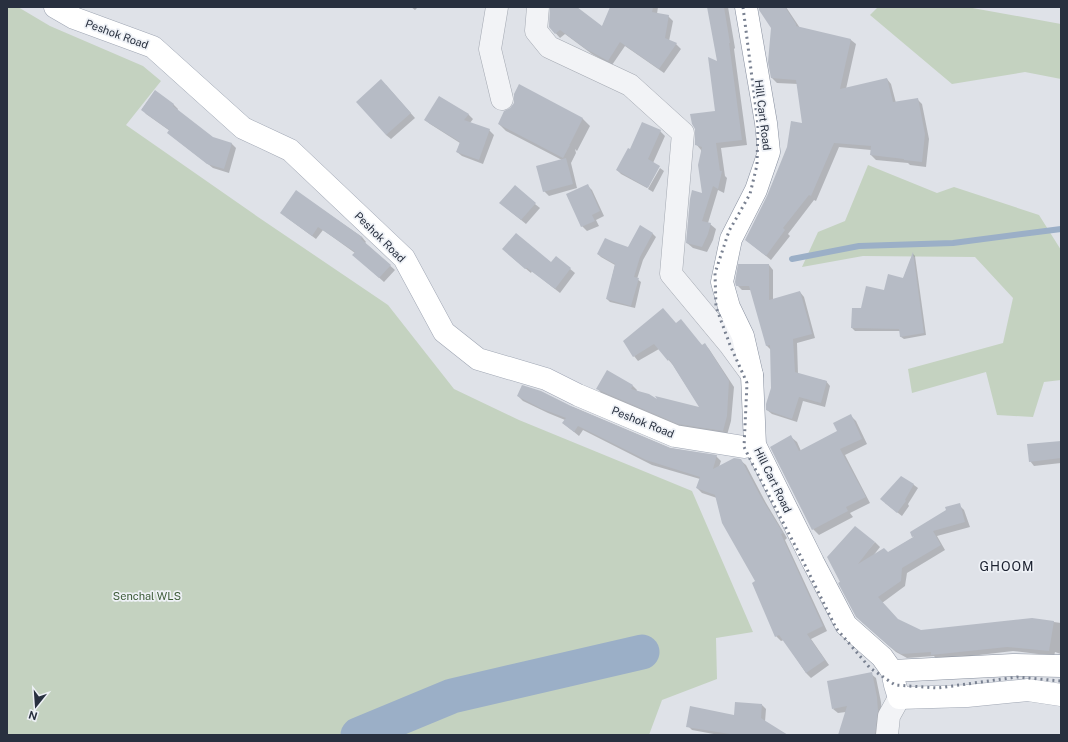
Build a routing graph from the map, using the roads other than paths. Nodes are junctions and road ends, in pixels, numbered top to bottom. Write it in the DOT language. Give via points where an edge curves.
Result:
graph roads {
  1 [pos="55,7"];
  2 [pos="497,7"];
  3 [pos="538,7"];
  4 [pos="746,7"];
  5 [pos="502,99"];
  6 [pos="752,375"];
  7 [pos="755,445"];
  8 [pos="1061,666"];
  9 [pos="892,670"];
  10 [pos="1061,695"];
  11 [pos="899,698"];
  12 [pos="887,735"];
  1 -- 7 [label="main road, Peshok Road" via="74,18 153,47 243,128 290,150 404,258 444,332 478,359 546,379 675,436 744,447"];
  2 -- 5 [label="street" via="490,49"];
  3 -- 6 [label="street" via="536,31 549,47 630,85 683,133 671,274"];
  4 -- 6 [label="main road, Hill Cart Road" via="769,152 756,190 731,239 722,282 729,307 743,336"];
  6 -- 7 [label="main road, Hill Cart Road"];
  7 -- 9 [label="main road, Hill Cart Road" via="846,625 882,657"];
  8 -- 9 [label="main road" via="1013,665"];
  9 -- 11 [label="main road"];
  10 -- 11 [label="main road" via="1028,690 967,696"];
  11 -- 12 [label="street" via="889,716"];
}
